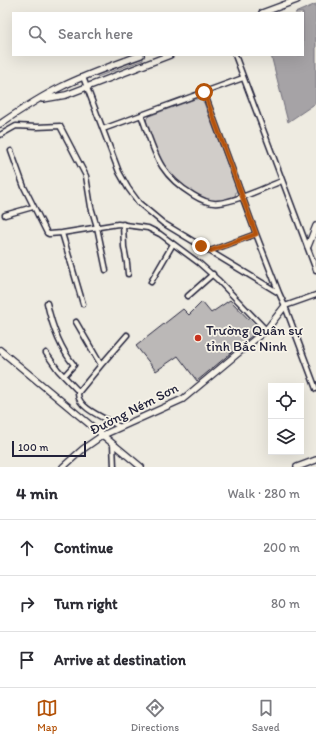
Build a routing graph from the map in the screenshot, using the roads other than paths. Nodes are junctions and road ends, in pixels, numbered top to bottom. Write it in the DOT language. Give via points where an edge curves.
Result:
graph roads {
  1 [pos="297,0"];
  2 [pos="265,12"];
  3 [pos="138,56"];
  4 [pos="235,56"];
  5 [pos="157,57"];
  6 [pos="83,77"];
  7 [pos="243,78"];
  8 [pos="87,86"];
  9 [pos="204,92"];
  10 [pos="39,100"];
  11 [pos="140,115"];
  12 [pos="12,116"];
  13 [pos="0,124"];
  14 [pos="17,126"];
  15 [pos="103,129"];
  16 [pos="0,135"];
  17 [pos="11,151"];
  18 [pos="282,181"];
  19 [pos="242,196"];
  20 [pos="33,207"];
  21 [pos="5,215"];
  22 [pos="123,224"];
  23 [pos="316,226"];
  24 [pos="97,227"];
  25 [pos="62,233"];
  26 [pos="256,234"];
  27 [pos="173,244"];
  28 [pos="308,246"];
  29 [pos="210,251"];
  30 [pos="106,270"];
  31 [pos="316,270"];
  32 [pos="128,274"];
  33 [pos="213,274"];
  34 [pos="151,282"];
  35 [pos="279,293"];
  36 [pos="316,295"];
  37 [pos="188,296"];
  38 [pos="47,303"];
  39 [pos="82,304"];
  40 [pos="285,306"];
  41 [pos="76,322"];
  42 [pos="266,330"];
  43 [pos="127,335"];
  44 [pos="0,350"];
  45 [pos="46,353"];
  46 [pos="101,365"];
  47 [pos="64,376"];
  48 [pos="316,389"];
  49 [pos="79,392"];
  50 [pos="120,426"];
  51 [pos="103,435"];
  52 [pos="113,443"];
  53 [pos="316,460"];
  54 [pos="63,467"];
  55 [pos="114,467"];
  56 [pos="141,467"];
  57 [pos="297,467"];
  1 -- 2 [label="street"];
  3 -- 6 [label="street"];
  4 -- 7 [label="street"];
  5 -- 8 [label="street"];
  6 -- 8 [label="street"];
  6 -- 10 [label="street"];
  7 -- 9 [label="street"];
  7 -- 18 [label="street"];
  8 -- 10 [label="street" via="66,95"];
  8 -- 15 [label="street"];
  9 -- 11 [label="street"];
  9 -- 19 [label="street"];
  10 -- 12 [label="street"];
  11 -- 15 [label="street"];
  11 -- 19 [label="street" via="160,164 179,187 212,204"];
  12 -- 13 [label="street"];
  12 -- 14 [label="street"];
  14 -- 16 [label="street"];
  14 -- 24 [label="street" via="60,126 86,176"];
  15 -- 29 [label="street" via="121,176 134,198 163,223"];
  17 -- 20 [label="street"];
  18 -- 19 [label="street"];
  18 -- 28 [label="street"];
  19 -- 26 [label="street"];
  20 -- 21 [label="street"];
  20 -- 25 [label="street" via="46,232"];
  22 -- 24 [label="street"];
  22 -- 27 [label="street" via="148,228"];
  22 -- 32 [label="street"];
  23 -- 28 [label="street"];
  24 -- 25 [label="street"];
  24 -- 30 [label="street"];
  25 -- 39 [label="street"];
  26 -- 29 [label="street"];
  26 -- 35 [label="street"];
  27 -- 34 [label="street"];
  27 -- 42 [label="street" via="199,262"];
  28 -- 31 [label="street"];
  29 -- 35 [label="street"];
  33 -- 37 [label="street"];
  35 -- 40 [label="street"];
  36 -- 40 [label="street"];
  38 -- 47 [label="street" via="51,322 63,351 74,365"];
  40 -- 42 [label="street, Đường Ném Sơn"];
  40 -- 48 [label="street"];
  41 -- 46 [label="street"];
  42 -- 50 [label="street, Đường Ném Sơn" via="183,399"];
  43 -- 46 [label="street"];
  44 -- 51 [label="street"];
  45 -- 47 [label="street"];
  46 -- 49 [label="street"];
  47 -- 49 [label="street"];
  49 -- 50 [label="street" via="78,399 86,408"];
  50 -- 51 [label="street, Đường Ném Sơn"];
  51 -- 52 [label="street"];
  51 -- 54 [label="street, Đường Ném Sơn"];
  52 -- 55 [label="street"];
  52 -- 56 [label="street"];
  53 -- 57 [label="street"];
}
